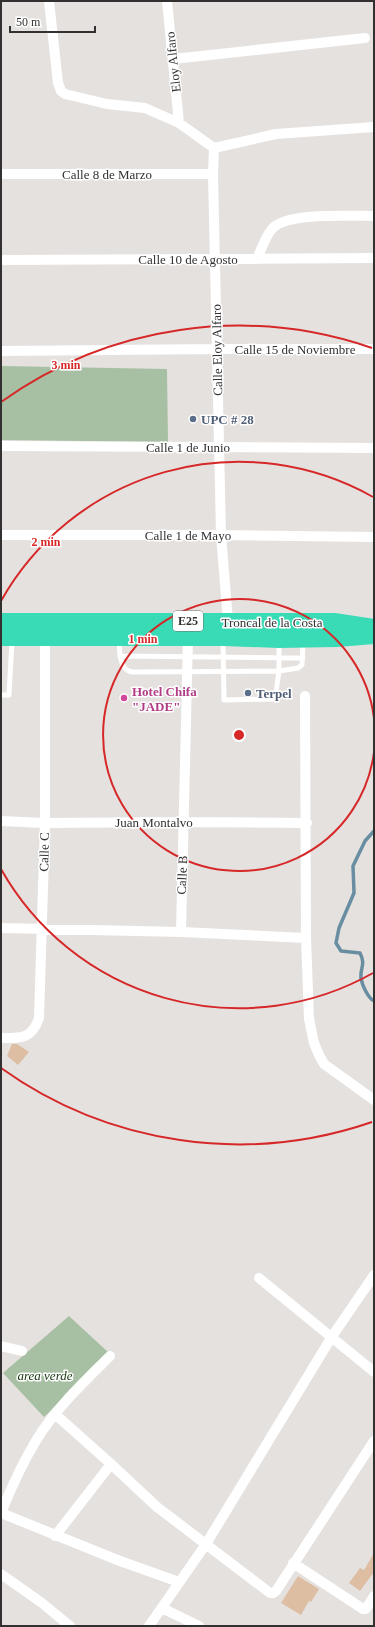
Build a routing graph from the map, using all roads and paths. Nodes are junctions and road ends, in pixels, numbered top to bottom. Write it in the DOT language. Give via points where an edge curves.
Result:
graph roads {
  1 [pos="49,1"];
  2 [pos="167,1"];
  3 [pos="365,38"];
  4 [pos="173,59"];
  5 [pos="179,124"];
  6 [pos="374,127"];
  7 [pos="214,148"];
  8 [pos="1,174"];
  9 [pos="213,174"];
  10 [pos="374,216"];
  11 [pos="374,258"];
  12 [pos="257,259"];
  13 [pos="1,260"];
  14 [pos="215,260"];
  15 [pos="217,349"];
  16 [pos="374,349"];
  17 [pos="1,351"];
  18 [pos="1,446"];
  19 [pos="219,447"];
  20 [pos="374,448"];
  21 [pos="1,535"];
  22 [pos="221,535"];
  23 [pos="374,537"];
  24 [pos="1,622"];
  25 [pos="374,628"];
  26 [pos="226,629"];
  27 [pos="374,635"];
  28 [pos="6,637"];
  29 [pos="45,637"];
  30 [pos="188,637"];
  31 [pos="119,638"];
  32 [pos="303,638"];
  33 [pos="279,639"];
  34 [pos="120,656"];
  35 [pos="188,657"];
  36 [pos="224,657"];
  37 [pos="279,658"];
  38 [pos="303,658"];
  39 [pos="279,671"];
  40 [pos="187,672"];
  41 [pos="224,672"];
  42 [pos="1,695"];
  43 [pos="305,696"];
  44 [pos="1,821"];
  45 [pos="184,822"];
  46 [pos="45,823"];
  47 [pos="307,823"];
  48 [pos="1,928"];
  49 [pos="42,928"];
  50 [pos="181,932"];
  51 [pos="306,938"];
  52 [pos="1,1038"];
  53 [pos="374,1100"];
  54 [pos="374,1275"];
  55 [pos="258,1278"];
  56 [pos="331,1338"];
  57 [pos="1,1346"];
  58 [pos="22,1351"];
  59 [pos="110,1356"];
  60 [pos="374,1372"];
  61 [pos="56,1414"];
  62 [pos="374,1441"];
  63 [pos="111,1464"];
  64 [pos="1,1513"];
  65 [pos="56,1536"];
  66 [pos="206,1544"];
  67 [pos="293,1563"];
  68 [pos="1,1574"];
  69 [pos="179,1582"];
  70 [pos="374,1596"];
  71 [pos="162,1608"];
  72 [pos="70,1626"];
  73 [pos="149,1626"];
  74 [pos="199,1626"];
  1 -- 5 [label="street" via="61,91 107,104 145,108"];
  2 -- 4 [label="street, Eloy Alfaro"];
  3 -- 4 [label="street"];
  4 -- 5 [label="street, Eloy Alfaro"];
  5 -- 7 [label="street"];
  6 -- 7 [label="street" via="276,134"];
  7 -- 9 [label="street"];
  8 -- 9 [label="street, Calle 8 de Marzo"];
  9 -- 14 [label="street, Calle Eloy Alfaro"];
  10 -- 12 [label="street" via="302,217 284,221 272,228"];
  11 -- 12 [label="street, Calle 10 de Agosto"];
  12 -- 14 [label="street, Calle 10 de Agosto"];
  13 -- 14 [label="street, Calle 10 de Agosto"];
  14 -- 15 [label="street, Calle Eloy Alfaro"];
  15 -- 16 [label="street, Calle 15 de Noviembre"];
  15 -- 17 [label="street, Calle 15 de Noviembre"];
  15 -- 19 [label="street, Calle Eloy Alfaro"];
  18 -- 19 [label="street, Calle 1 de Junio"];
  19 -- 20 [label="street, Calle 1 de Junio"];
  19 -- 22 [label="street, Calle Eloy Alfaro"];
  21 -- 22 [label="street, Calle 1 de Mayo"];
  22 -- 23 [label="street, Calle 1 de Mayo"];
  22 -- 26 [label="street, Calle Eloy Alfaro"];
  24 -- 26 [label="highway, Troncal de la Costa / E25"];
  25 -- 26 [label="highway, Troncal de la Costa / E25" via="334,622"];
  26 -- 30 [label="highway, Troncal de la Costa / E25"];
  26 -- 33 [label="highway, Troncal de la Costa / E25"];
  26 -- 36 [label="lane"];
  27 -- 32 [label="highway, Troncal de la Costa / E25"];
  28 -- 29 [label="highway, Troncal de la Costa / E25"];
  28 -- 42 [label="lane" via="9,695"];
  29 -- 31 [label="highway, Troncal de la Costa / E25"];
  29 -- 46 [label="street, Calle C"];
  30 -- 31 [label="highway, Troncal de la Costa / E25"];
  30 -- 35 [label="street, Calle B"];
  31 -- 34 [label="lane"];
  32 -- 33 [label="highway, Troncal de la Costa / E25"];
  32 -- 38 [label="lane"];
  33 -- 37 [label="lane"];
  34 -- 35 [label="lane"];
  34 -- 40 [label="lane" via="122,666 128,671"];
  35 -- 36 [label="lane"];
  35 -- 40 [label="street, Calle B"];
  36 -- 37 [label="lane"];
  36 -- 41 [label="lane"];
  37 -- 38 [label="lane"];
  37 -- 39 [label="lane"];
  38 -- 39 [label="lane" via="302,665 298,668"];
  39 -- 41 [label="lane"];
  39 -- 41 [label="lane" via="275,699 224,700"];
  40 -- 41 [label="lane"];
  40 -- 45 [label="street, Calle B"];
  43 -- 47 [label="street"];
  44 -- 46 [label="street, Juan Montalvo"];
  45 -- 46 [label="street, Juan Montalvo"];
  45 -- 47 [label="street, Juan Montalvo"];
  45 -- 50 [label="street, Calle B"];
  46 -- 49 [label="street, Calle C"];
  47 -- 51 [label="street"];
  48 -- 49 [label="street"];
  49 -- 50 [label="street"];
  49 -- 52 [label="street, Calle C" via="38,1022 24,1037"];
  50 -- 51 [label="street"];
  51 -- 53 [label="street" via="310,1019 319,1055 324,1064"];
  54 -- 56 [label="street"];
  55 -- 56 [label="street"];
  56 -- 60 [label="street"];
  56 -- 66 [label="street"];
  57 -- 58 [label="street"];
  59 -- 61 [label="street"];
  61 -- 63 [label="street"];
  61 -- 64 [label="street" via="38,1438"];
  62 -- 67 [label="street"];
  63 -- 65 [label="street"];
  63 -- 66 [label="street" via="157,1507"];
  64 -- 65 [label="street"];
  65 -- 69 [label="street"];
  66 -- 67 [label="street" via="270,1593 276,1591"];
  66 -- 69 [label="street"];
  67 -- 70 [label="street" via="363,1609 366,1609"];
  68 -- 72 [label="street"];
  69 -- 71 [label="street"];
  71 -- 73 [label="street"];
  71 -- 74 [label="street"];
}
